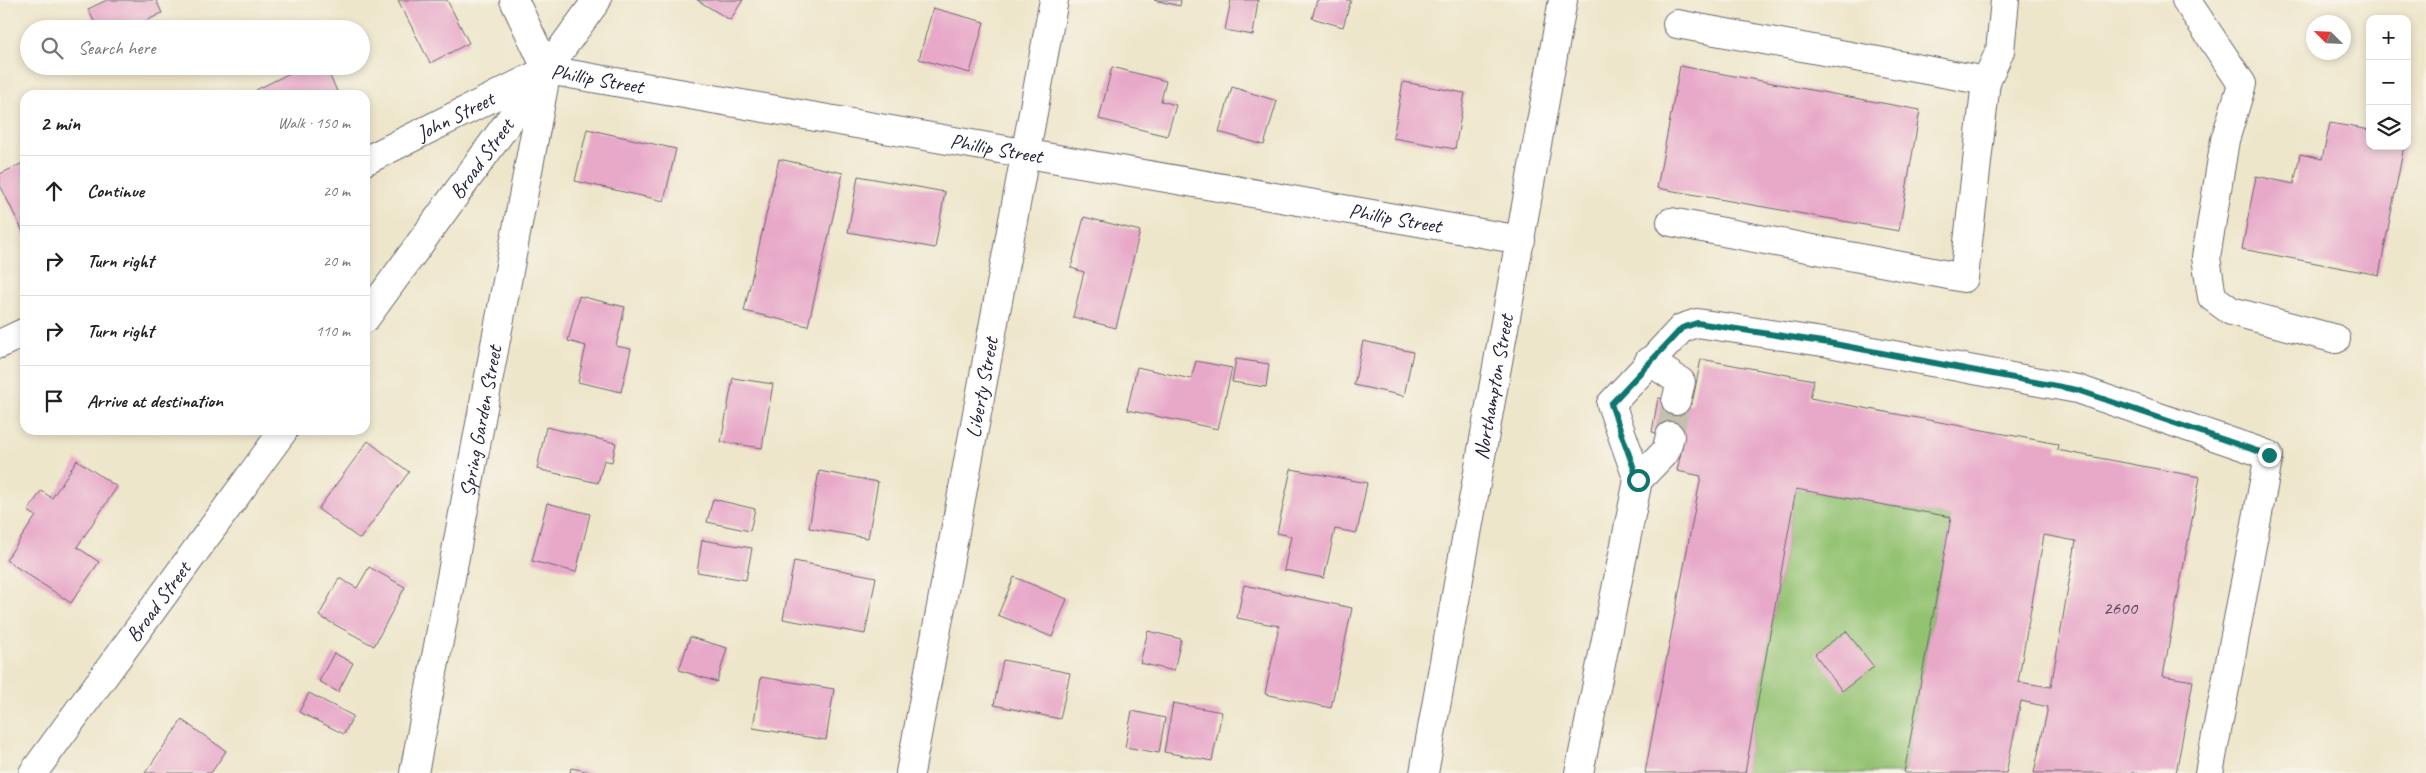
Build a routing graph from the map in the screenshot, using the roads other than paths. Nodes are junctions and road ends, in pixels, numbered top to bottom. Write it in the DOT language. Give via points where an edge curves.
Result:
graph roads {
  1 [pos="514,0"];
  2 [pos="597,0"];
  3 [pos="1054,0"];
  4 [pos="1563,0"];
  5 [pos="2005,0"];
  6 [pos="2186,0"];
  7 [pos="1677,24"];
  8 [pos="547,70"];
  9 [pos="1986,81"];
  10 [pos="1025,153"];
  11 [pos="370,158"];
  12 [pos="1671,222"];
  13 [pos="1521,240"];
  14 [pos="370,312"];
  15 [pos="20,334"];
  16 [pos="2336,339"];
  17 [pos="0,344"];
  18 [pos="1649,361"];
  19 [pos="1676,401"];
  20 [pos="280,435"];
  21 [pos="1670,436"];
  22 [pos="1638,480"];
  23 [pos="33,773"];
  24 [pos="414,773"];
  25 [pos="910,773"];
  26 [pos="1424,773"];
  27 [pos="1579,773"];
  28 [pos="2209,773"];
  1 -- 8 [label="street, Phillip Street"];
  2 -- 8 [label="street, Broad Street"];
  3 -- 10 [label="street, Liberty Street"];
  4 -- 13 [label="street, Northampton Street"];
  5 -- 9 [label="street" via="2000,51"];
  6 -- 16 [label="street" via="2242,84 2225,140 2206,257 2212,297 2231,311"];
  7 -- 9 [label="street"];
  8 -- 10 [label="street, Phillip Street"];
  8 -- 11 [label="street, John Street"];
  8 -- 14 [label="street, Broad Street"];
  8 -- 24 [label="street, Spring Garden Street"];
  9 -- 12 [label="street" via="1964,278"];
  10 -- 13 [label="street, Phillip Street"];
  10 -- 25 [label="street, Liberty Street"];
  13 -- 26 [label="street, Northampton Street"];
  15 -- 17 [label="street"];
  18 -- 19 [label="street" via="1681,382"];
  18 -- 22 [label="street" via="1611,404"];
  18 -- 28 [label="street" via="1682,328 1697,323 1715,324 2077,390 2269,455"];
  20 -- 23 [label="street, Broad Street"];
  21 -- 22 [label="street" via="1666,451"];
  22 -- 27 [label="street"];
}
